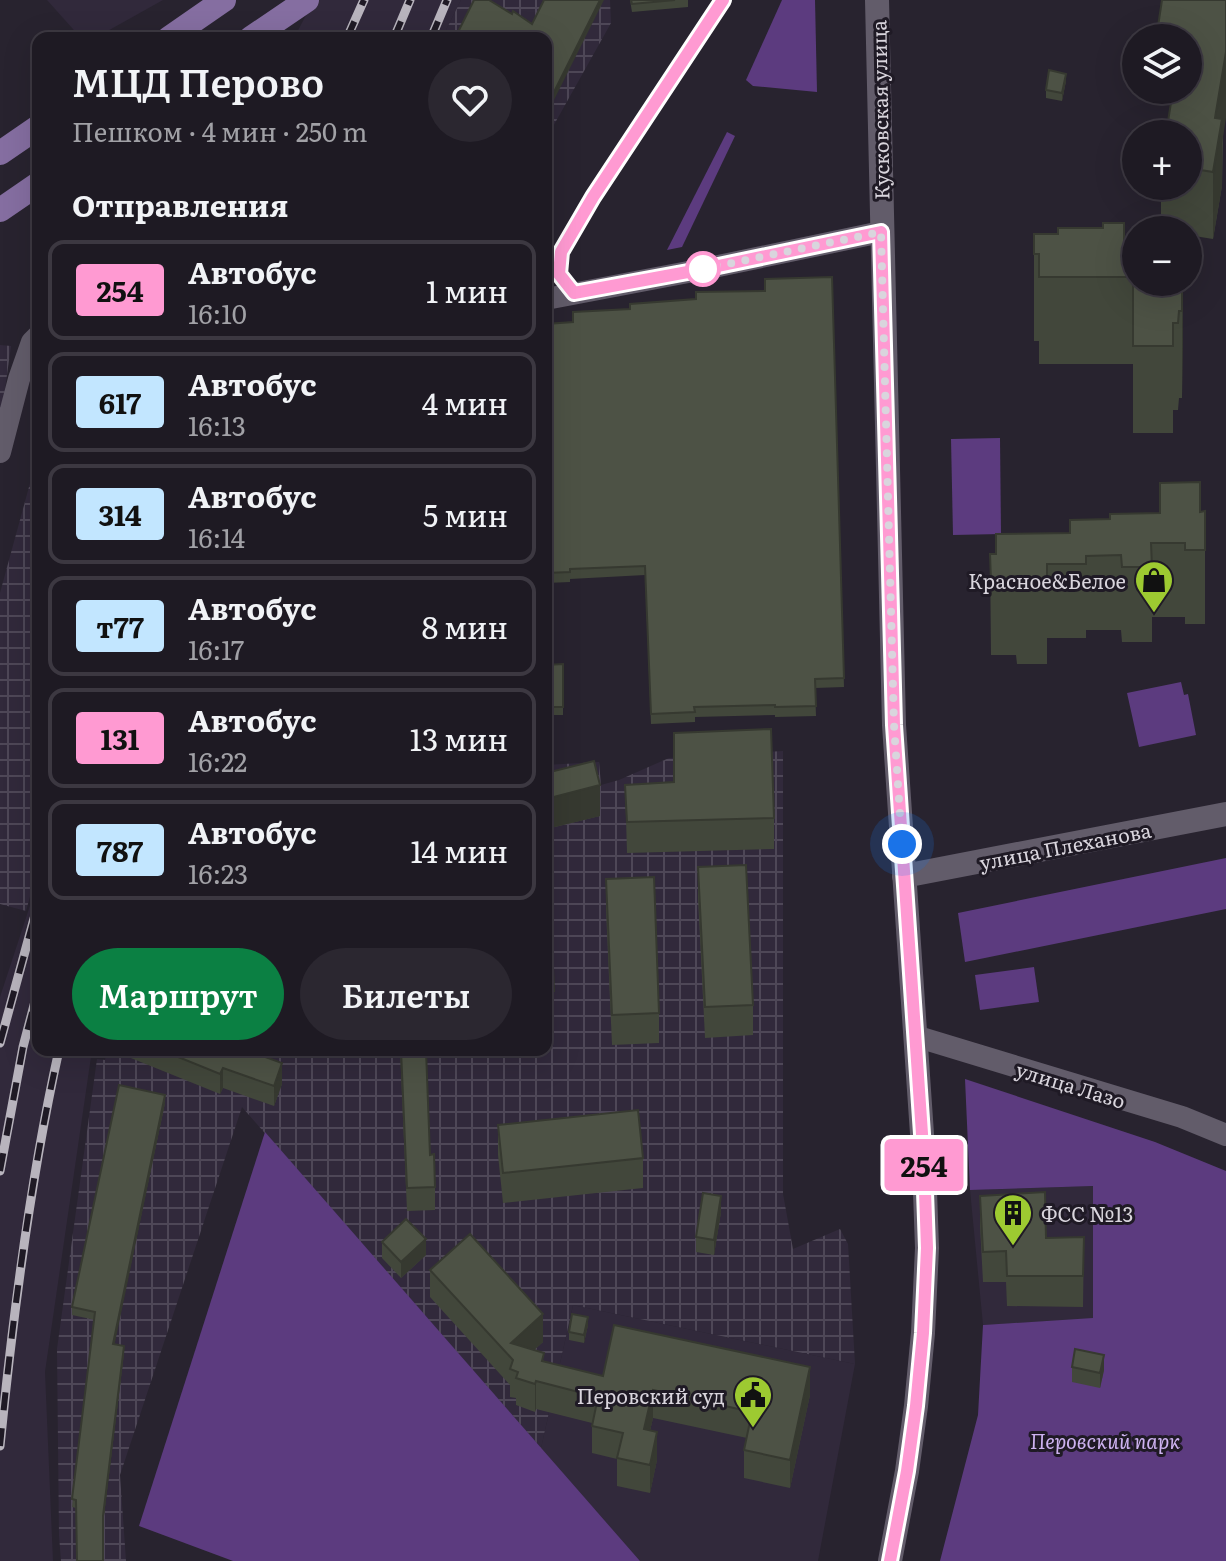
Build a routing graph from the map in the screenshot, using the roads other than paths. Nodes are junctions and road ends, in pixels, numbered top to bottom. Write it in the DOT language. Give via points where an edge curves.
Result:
graph roads {
  1 [pos="224,0"];
  2 [pos="307,0"];
  3 [pos="877,0"];
  4 [pos="178,32"];
  5 [pos="260,32"];
  6 [pos="32,131"];
  7 [pos="0,153"];
  8 [pos="32,188"];
  9 [pos="0,210"];
  10 [pos="881,232"];
  11 [pos="552,298"];
  12 [pos="32,342"];
  13 [pos="0,452"];
  14 [pos="1226,814"];
  15 [pos="904,876"];
  16 [pos="915,1036"];
  17 [pos="1226,1135"];
  18 [pos="890,1561"];
  1 -- 4 [label="main road"];
  2 -- 5 [label="main road"];
  3 -- 10 [label="street, Кусковская улица"];
  6 -- 7 [label="main road"];
  8 -- 9 [label="main road"];
  10 -- 11 [label="street"];
  10 -- 15 [label="street, Кусковская улица" via="894,725"];
  12 -- 13 [label="street"];
  14 -- 15 [label="street, улица Плеханова"];
  15 -- 16 [label="street, Кусковская улица"];
  16 -- 17 [label="street, улица Лазо"];
  16 -- 18 [label="street, Кусковская улица" via="927,1248 916,1406"];
}
